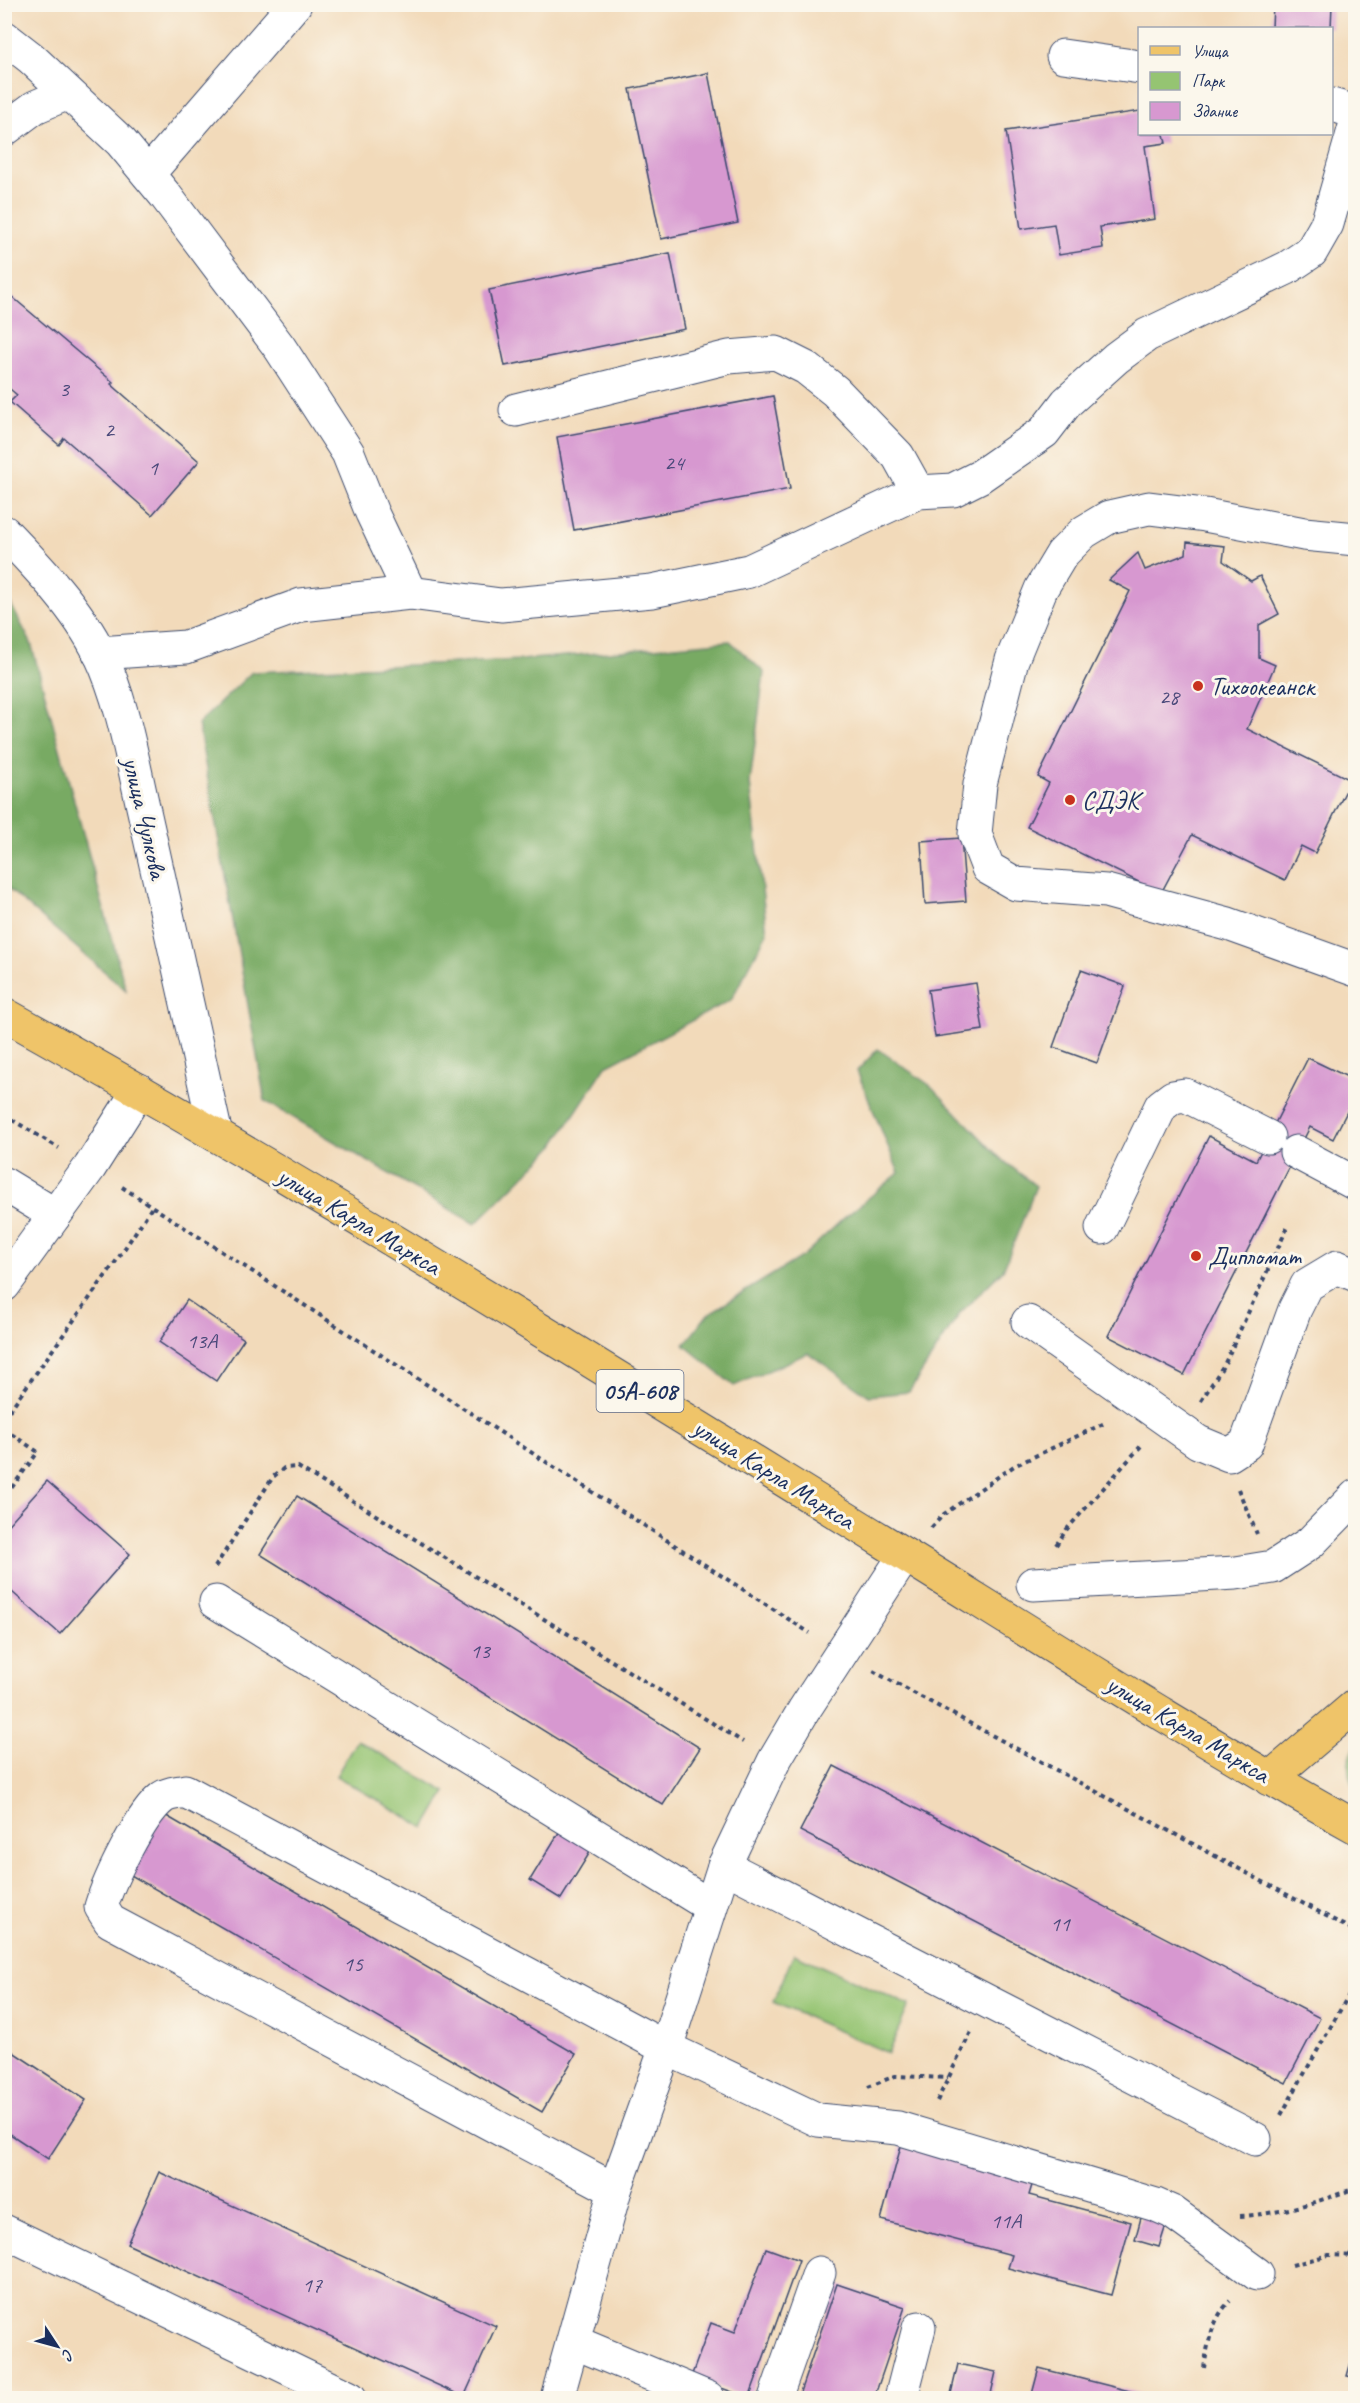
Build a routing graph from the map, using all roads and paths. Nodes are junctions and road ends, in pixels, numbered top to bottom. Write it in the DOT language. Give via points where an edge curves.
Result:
graph roads {
  1 [pos="282,8"];
  2 [pos="4,37"];
  3 [pos="1063,56"];
  4 [pos="1138,67"];
  5 [pos="69,93"];
  6 [pos="1333,105"];
  7 [pos="1356,112"];
  8 [pos="1356,123"];
  9 [pos="4,130"];
  10 [pos="148,174"];
  11 [pos="516,410"];
  12 [pos="918,492"];
  13 [pos="4,532"];
  14 [pos="1356,539"];
  15 [pos="410,594"];
  16 [pos="99,654"];
  17 [pos="1356,970"];
  18 [pos="4,1014"];
  19 [pos="140,1090"];
  20 [pos="4,1115"];
  21 [pos="216,1135"];
  22 [pos="1268,1137"];
  23 [pos="1296,1152"];
  24 [pos="90,1167"];
  25 [pos="4,1184"];
  26 [pos="1356,1184"];
  27 [pos="152,1207"];
  28 [pos="55,1215"];
  29 [pos="1102,1228"];
  30 [pos="1356,1275"];
  31 [pos="4,1285"];
  32 [pos="1028,1322"];
  33 [pos="4,1418"];
  34 [pos="1168,1419"];
  35 [pos="4,1429"];
  36 [pos="1356,1496"];
  37 [pos="4,1498"];
  38 [pos="905,1555"];
  39 [pos="1033,1584"];
  40 [pos="216,1602"];
  41 [pos="841,1653"];
  42 [pos="1356,1705"];
  43 [pos="774,1761"];
  44 [pos="1269,1779"];
  45 [pos="1356,1827"];
  46 [pos="724,1866"];
  47 [pos="710,1906"];
  48 [pos="1356,1932"];
  49 [pos="1356,1982"];
  50 [pos="987,2000"];
  51 [pos="666,2048"];
  52 [pos="936,2108"];
  53 [pos="1255,2139"];
  54 [pos="1356,2188"];
  55 [pos="615,2190"];
  56 [pos="1231,2213"];
  57 [pos="4,2231"];
  58 [pos="1356,2247"];
  59 [pos="1348,2256"];
  60 [pos="819,2273"];
  61 [pos="1257,2274"];
  62 [pos="920,2328"];
  63 [pos="574,2342"];
  64 [pos="350,2398"];
  65 [pos="557,2398"];
  66 [pos="708,2398"];
  67 [pos="775,2398"];
  68 [pos="900,2398"];
  1 -- 10 [label="street"];
  2 -- 5 [label="street"];
  3 -- 4 [label="street"];
  5 -- 9 [label="street" via="35,107"];
  5 -- 10 [label="street" via="121,142"];
  6 -- 7 [label="street"];
  8 -- 12 [label="street" via="1327,224 1311,252 1287,268 1147,335 1067,402 1044,432 979,477 953,490"];
  10 -- 15 [label="street" via="280,348 348,453"];
  11 -- 12 [label="street" via="729,357 776,352 806,368 835,391 898,456"];
  12 -- 15 [label="street" via="749,571 652,591 501,605"];
  13 -- 16 [label="street, улица Чулкова" via="39,568"];
  14 -- 17 [label="street" via="1149,508 1109,517 1084,532 1062,554 1041,590 1012,660 980,784 975,834 988,868 1016,884 1106,891 1228,924"];
  15 -- 16 [label="street" via="301,604 186,647"];
  16 -- 21 [label="street, улица Чулкова" via="120,709"];
  18 -- 19 [label="main road, улица Карла Маркса / 05А-608"];
  19 -- 21 [label="main road, улица Карла Маркса / 05А-608"];
  19 -- 24 [label="street"];
  20 -- 24 [label="path"];
  21 -- 38 [label="main road, улица Карла Маркса / 05А-608"];
  22 -- 29 [label="street" via="1185,1095 1173,1097 1161,1106"];
  23 -- 26 [label="street"];
  24 -- 27 [label="path"];
  24 -- 28 [label="street"];
  25 -- 28 [label="street"];
  27 -- 33 [label="path"];
  27 -- 41 [label="path"];
  28 -- 31 [label="street"];
  30 -- 34 [label="street" via="1337,1267 1307,1286 1246,1444 1229,1455 1198,1442"];
  32 -- 34 [label="street"];
  34 -- 38 [label="path" via="1103,1423 1014,1466 944,1514"];
  35 -- 37 [label="path" via="38,1452"];
  36 -- 39 [label="street" via="1310,1543 1273,1567 1236,1573"];
  38 -- 41 [label="street"];
  38 -- 44 [label="main road, улица Карла Маркса / 05А-608"];
  40 -- 43 [label="path" via="211,1581 216,1564 273,1477 284,1468 298,1467"];
  40 -- 47 [label="street"];
  41 -- 43 [label="street"];
  41 -- 48 [label="path"];
  42 -- 44 [label="main road"];
  43 -- 46 [label="street"];
  44 -- 45 [label="main road, улица Карла Маркса / 05А-608"];
  46 -- 47 [label="street"];
  46 -- 50 [label="street"];
  47 -- 51 [label="street"];
  49 -- 53 [label="path" via="1275,2125"];
  50 -- 52 [label="path"];
  50 -- 53 [label="street"];
  51 -- 55 [label="street"];
  51 -- 55 [label="street" via="185,1791 165,1795 150,1809 106,1892 101,1907 110,1921"];
  51 -- 61 [label="street" via="818,2120 898,2128 1172,2212"];
  54 -- 56 [label="path" via="1299,2208 1263,2215"];
  55 -- 63 [label="street"];
  57 -- 64 [label="street"];
  58 -- 59 [label="path"];
  60 -- 67 [label="street"];
  62 -- 68 [label="street"];
  63 -- 65 [label="street"];
  63 -- 66 [label="street"];
}
